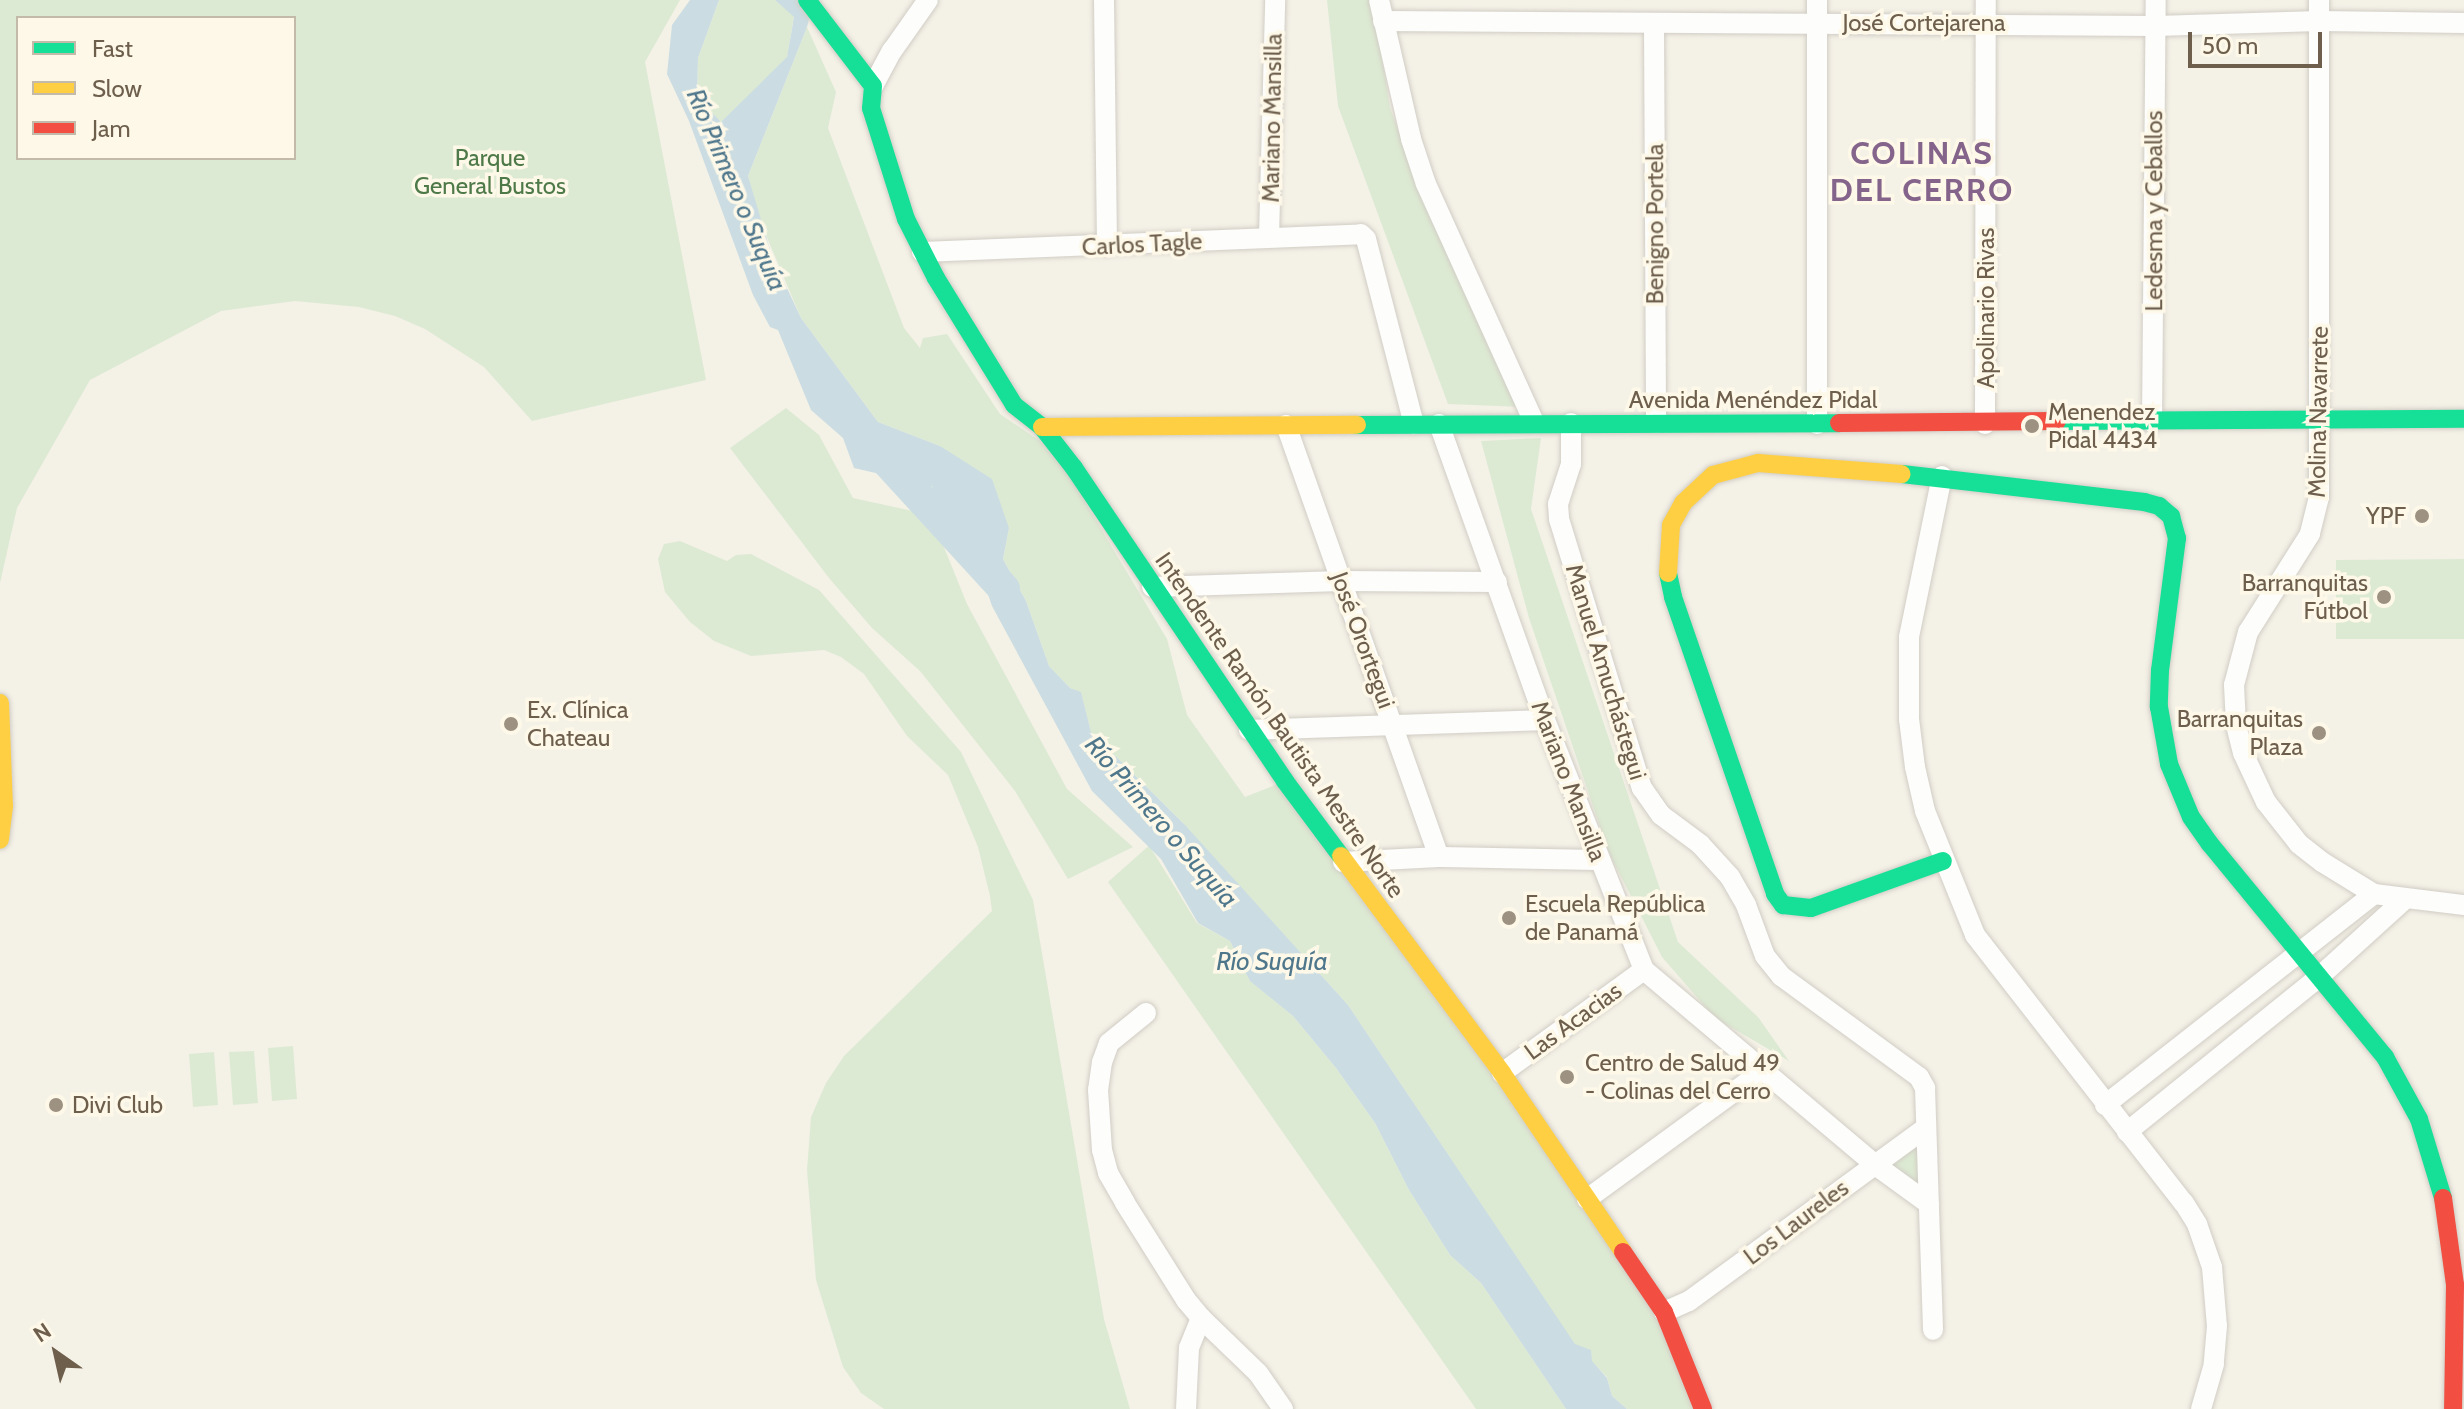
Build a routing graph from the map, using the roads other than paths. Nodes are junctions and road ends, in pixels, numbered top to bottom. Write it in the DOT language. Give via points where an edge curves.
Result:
graph roads {
  1 [pos="807,0"];
  2 [pos="928,0"];
  3 [pos="1104,0"];
  4 [pos="1275,0"];
  5 [pos="1379,0"];
  6 [pos="1817,0"];
  7 [pos="1986,0"];
  8 [pos="2156,0"];
  9 [pos="2319,0"];
  10 [pos="1383,21"];
  11 [pos="2319,21"];
  12 [pos="1986,22"];
  13 [pos="1817,23"];
  14 [pos="2464,23"];
  15 [pos="1654,25"];
  16 [pos="2156,26"];
  17 [pos="873,86"];
  18 [pos="1269,237"];
  19 [pos="1107,246"];
  20 [pos="922,252"];
  21 [pos="2464,419"];
  22 [pos="1534,422"];
  23 [pos="2152,422"];
  24 [pos="2319,422"];
  25 [pos="1571,423"];
  26 [pos="1656,423"];
  27 [pos="1414,424"];
  28 [pos="1439,424"];
  29 [pos="1817,424"];
  30 [pos="1985,424"];
  31 [pos="1286,425"];
  32 [pos="1042,427"];
  33 [pos="1942,476"];
  34 [pos="1341,581"];
  35 [pos="1497,582"];
  36 [pos="1152,587"];
  37 [pos="0,703"];
  38 [pos="1545,720"];
  39 [pos="1394,724"];
  40 [pos="1249,730"];
  41 [pos="0,840"];
  42 [pos="1439,857"];
  43 [pos="1599,860"];
  44 [pos="1943,861"];
  45 [pos="1343,862"];
  46 [pos="2374,894"];
  47 [pos="2404,900"];
  48 [pos="2464,905"];
  49 [pos="2301,952"];
  50 [pos="1644,970"];
  51 [pos="2319,977"];
  52 [pos="1146,1013"];
  53 [pos="1764,1070"];
  54 [pos="1502,1073"];
  55 [pos="2105,1105"];
  56 [pos="1925,1128"];
  57 [pos="2127,1132"];
  58 [pos="1874,1164"];
  59 [pos="1587,1199"];
  60 [pos="1929,1204"];
  61 [pos="1664,1312"];
  62 [pos="1201,1318"];
  63 [pos="1933,1330"];
  64 [pos="1186,1409"];
  65 [pos="1283,1409"];
  66 [pos="1703,1409"];
  67 [pos="2201,1409"];
  68 [pos="2453,1409"];
  1 -- 17 [label="main road"];
  2 -- 17 [label="street"];
  3 -- 19 [label="street"];
  4 -- 18 [label="street, Mariano Mansilla"];
  5 -- 10 [label="street"];
  6 -- 13 [label="street"];
  7 -- 12 [label="street, Apolinario Rivas"];
  8 -- 16 [label="street, Ledesma y Ceballos"];
  9 -- 11 [label="street, Molina Navarrete"];
  10 -- 15 [label="street, José Cortejarena"];
  10 -- 22 [label="street" via="1426,184"];
  11 -- 14 [label="street, José Cortejarena"];
  11 -- 16 [label="street, José Cortejarena"];
  11 -- 24 [label="street, Molina Navarrete"];
  12 -- 13 [label="street, José Cortejarena"];
  12 -- 16 [label="street, José Cortejarena"];
  12 -- 30 [label="street, Apolinario Rivas"];
  13 -- 15 [label="street, José Cortejarena"];
  13 -- 29 [label="street"];
  15 -- 26 [label="street, Benigno Portela"];
  16 -- 23 [label="street, Ledesma y Ceballos"];
  17 -- 20 [label="main road, Intendente Ramón Bautista Mestre Norte" via="871,108 890,174"];
  18 -- 19 [label="street, Carlos Tagle"];
  18 -- 27 [label="street, Carlos Tagle" via="1361,234 1366,239"];
  19 -- 20 [label="street, Carlos Tagle"];
  20 -- 32 [label="main road, Intendente Ramón Bautista Mestre Norte" via="1014,405"];
  21 -- 24 [label="main road, Avenida Menéndez Pidal"];
  22 -- 25 [label="main road, Avenida Menéndez Pidal"];
  22 -- 28 [label="main road, Avenida Menéndez Pidal"];
  23 -- 24 [label="main road, Avenida Menéndez Pidal"];
  23 -- 30 [label="main road, Avenida Menéndez Pidal"];
  24 -- 46 [label="street, Molina Navarrete" via="2319,497 2310,534 2248,632 2234,706 2243,753 2281,823 2322,862"];
  25 -- 26 [label="main road, Avenida Menéndez Pidal"];
  25 -- 56 [label="street, Manuel Amuchástegui" via="1571,464 1558,504 1559,519 1642,788 1661,815 1700,844 1730,877 1765,956 1781,976 1919,1077 1925,1088"];
  26 -- 29 [label="main road, Avenida Menéndez Pidal"];
  27 -- 28 [label="main road, Avenida Menéndez Pidal"];
  27 -- 31 [label="main road, Avenida Menéndez Pidal"];
  28 -- 35 [label="street, Mariano Mansilla"];
  29 -- 30 [label="main road, Avenida Menéndez Pidal"];
  31 -- 32 [label="main road, Avenida Menéndez Pidal"];
  31 -- 34 [label="street, José Orortegui"];
  32 -- 36 [label="main road, Intendente Ramón Bautista Mestre Norte"];
  33 -- 44 [label="street" via="1913,606 1907,676 1915,767"];
  33 -- 44 [label="main road" via="1758,463 1732,467 1713,475 1683,503 1667,543 1673,597 1783,905 1811,908"];
  33 -- 49 [label="main road" via="2144,502 2171,516 2177,538 2159,707 2169,764 2191,817"];
  34 -- 35 [label="street"];
  34 -- 36 [label="street"];
  34 -- 39 [label="street, José Orortegui"];
  35 -- 38 [label="street, Mariano Mansilla"];
  36 -- 40 [label="main road, Intendente Ramón Bautista Mestre Norte"];
  37 -- 41 [label="main road"];
  38 -- 39 [label="street"];
  38 -- 43 [label="street, Mariano Mansilla"];
  39 -- 40 [label="street"];
  39 -- 42 [label="street, José Orortegui"];
  40 -- 45 [label="main road, Intendente Ramón Bautista Mestre Norte"];
  42 -- 43 [label="street"];
  42 -- 45 [label="street"];
  43 -- 50 [label="street, Mariano Mansilla"];
  44 -- 55 [label="street" via="1975,935"];
  45 -- 54 [label="main road, Intendente Ramón Bautista Mestre Norte"];
  46 -- 47 [label="street, Molina Navarrete"];
  46 -- 49 [label="street"];
  47 -- 48 [label="street, Molina Navarrete"];
  47 -- 51 [label="street"];
  49 -- 51 [label="main road"];
  49 -- 55 [label="street"];
  50 -- 53 [label="street, Mariano Mansilla"];
  50 -- 54 [label="street, Las Acacias"];
  51 -- 57 [label="street"];
  51 -- 68 [label="main road" via="2376,1045 2404,1089 2439,1182 2455,1285"];
  52 -- 62 [label="street" via="1109,1043 1102,1062 1102,1150 1125,1203"];
  53 -- 58 [label="street, Mariano Mansilla"];
  53 -- 59 [label="street"];
  54 -- 59 [label="main road, Intendente Ramón Bautista Mestre Norte"];
  55 -- 57 [label="street"];
  56 -- 58 [label="street, Los Laureles"];
  56 -- 60 [label="street, Manuel Amuchástegui"];
  57 -- 67 [label="street" via="2184,1203 2212,1267 2214,1364"];
  58 -- 60 [label="street, Mariano Mansilla"];
  58 -- 61 [label="street, Los Laureles" via="1689,1301"];
  59 -- 61 [label="main road, Intendente Ramón Bautista Mestre Norte"];
  60 -- 63 [label="street, Manuel Amuchástegui"];
  61 -- 66 [label="main road, Intendente Ramón Bautista Mestre Norte"];
  62 -- 64 [label="street" via="1189,1348"];
  62 -- 65 [label="street" via="1258,1373"];
}
